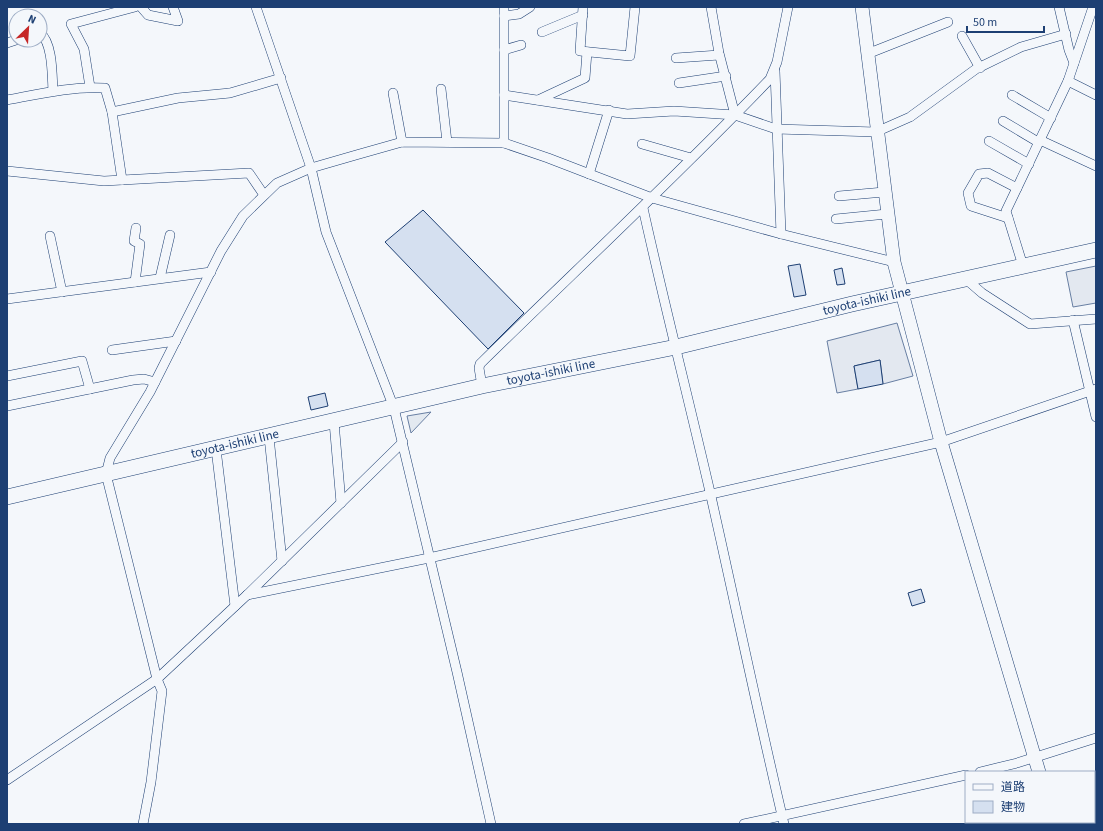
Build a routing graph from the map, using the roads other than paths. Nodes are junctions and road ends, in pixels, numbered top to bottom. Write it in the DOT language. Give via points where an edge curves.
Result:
graph roads {
  1 [pos="135,7"];
  2 [pos="141,7"];
  3 [pos="173,7"];
  4 [pos="256,7"];
  5 [pos="530,7"];
  6 [pos="635,7"];
  7 [pos="711,7"];
  8 [pos="788,7"];
  9 [pos="862,7"];
  10 [pos="1059,7"];
  11 [pos="1093,7"];
  12 [pos="504,11"];
  13 [pos="583,11"];
  14 [pos="948,22"];
  15 [pos="542,32"];
  16 [pos="1066,34"];
  17 [pos="962,36"];
  18 [pos="521,45"];
  19 [pos="48,48"];
  20 [pos="504,50"];
  21 [pos="587,52"];
  22 [pos="867,54"];
  23 [pos="719,55"];
  24 [pos="676,58"];
  25 [pos="1074,63"];
  26 [pos="775,67"];
  27 [pos="980,68"];
  28 [pos="726,76"];
  29 [pos="281,78"];
  30 [pos="1068,81"];
  31 [pos="679,83"];
  32 [pos="90,87"];
  33 [pos="441,89"];
  34 [pos="53,91"];
  35 [pos="392,93"];
  36 [pos="504,95"];
  37 [pos="1012,95"];
  38 [pos="1096,95"];
  39 [pos="7,100"];
  40 [pos="538,100"];
  41 [pos="609,110"];
  42 [pos="112,112"];
  43 [pos="735,115"];
  44 [pos="1051,118"];
  45 [pos="1003,121"];
  46 [pos="776,129"];
  47 [pos="876,132"];
  48 [pos="989,141"];
  49 [pos="1039,141"];
  50 [pos="402,142"];
  51 [pos="447,142"];
  52 [pos="504,143"];
  53 [pos="642,144"];
  54 [pos="691,158"];
  55 [pos="1029,164"];
  56 [pos="1096,166"];
  57 [pos="311,168"];
  58 [pos="7,171"];
  59 [pos="589,174"];
  60 [pos="122,180"];
  61 [pos="1017,188"];
  62 [pos="884,192"];
  63 [pos="264,195"];
  64 [pos="839,196"];
  65 [pos="652,198"];
  66 [pos="643,208"];
  67 [pos="887,214"];
  68 [pos="1008,218"];
  69 [pos="836,219"];
  70 [pos="136,228"];
  71 [pos="781,234"];
  72 [pos="170,235"];
  73 [pos="50,236"];
  74 [pos="1096,250"];
  75 [pos="894,262"];
  76 [pos="1023,266"];
  77 [pos="211,272"];
  78 [pos="160,278"];
  79 [pos="967,280"];
  80 [pos="135,282"];
  81 [pos="62,292"];
  82 [pos="901,294"];
  83 [pos="7,299"];
  84 [pos="1096,319"];
  85 [pos="1073,320"];
  86 [pos="176,341"];
  87 [pos="676,347"];
  88 [pos="112,350"];
  89 [pos="7,376"];
  90 [pos="155,382"];
  91 [pos="482,386"];
  92 [pos="90,389"];
  93 [pos="1093,390"];
  94 [pos="7,406"];
  95 [pos="394,408"];
  96 [pos="1096,417"];
  97 [pos="334,422"];
  98 [pos="270,437"];
  99 [pos="403,442"];
  100 [pos="941,442"];
  101 [pos="216,449"];
  102 [pos="106,474"];
  103 [pos="710,494"];
  104 [pos="7,497"];
  105 [pos="341,503"];
  106 [pos="429,558"];
  107 [pos="282,561"];
  108 [pos="247,596"];
  109 [pos="235,606"];
  110 [pos="157,679"];
  111 [pos="1096,738"];
  112 [pos="1034,758"];
  113 [pos="984,771"];
  114 [pos="1039,771"];
  115 [pos="965,775"];
  116 [pos="7,780"];
  117 [pos="783,820"];
  118 [pos="143,824"];
  119 [pos="491,824"];
  120 [pos="744,824"];
  1 -- 32 [label="street" via="71,24 84,49"];
  2 -- 3 [label="street" via="148,15 178,21"];
  4 -- 29 [label="street"];
  5 -- 12 [label="street" via="519,14"];
  6 -- 21 [label="street" via="630,56"];
  7 -- 23 [label="street"];
  8 -- 26 [label="street"];
  9 -- 22 [label="street"];
  10 -- 16 [label="street"];
  11 -- 25 [label="street"];
  12 -- 20 [label="street"];
  13 -- 15 [label="street"];
  13 -- 21 [label="street" via="580,51"];
  14 -- 22 [label="street"];
  16 -- 25 [label="street"];
  16 -- 27 [label="street" via="1021,47"];
  17 -- 27 [label="street"];
  18 -- 20 [label="street"];
  19 -- 34 [label="street"];
  20 -- 36 [label="street"];
  21 -- 40 [label="street" via="585,78"];
  22 -- 47 [label="street"];
  23 -- 24 [label="street"];
  23 -- 28 [label="street"];
  25 -- 30 [label="street"];
  26 -- 43 [label="street" via="770,79"];
  26 -- 46 [label="street"];
  27 -- 47 [label="street" via="910,117"];
  28 -- 31 [label="street"];
  28 -- 43 [label="street"];
  29 -- 42 [label="street" via="230,93 178,98"];
  29 -- 57 [label="street"];
  30 -- 38 [label="street"];
  30 -- 44 [label="street"];
  32 -- 34 [label="street"];
  32 -- 42 [label="street" via="105,88"];
  33 -- 51 [label="street"];
  34 -- 39 [label="street"];
  35 -- 50 [label="street"];
  36 -- 40 [label="street"];
  36 -- 52 [label="street"];
  37 -- 44 [label="street"];
  40 -- 41 [label="street"];
  41 -- 43 [label="street" via="627,114 674,111"];
  41 -- 59 [label="street"];
  42 -- 60 [label="street"];
  43 -- 46 [label="street"];
  43 -- 54 [label="street"];
  44 -- 49 [label="street"];
  45 -- 49 [label="street"];
  46 -- 47 [label="street"];
  46 -- 71 [label="street"];
  47 -- 62 [label="street"];
  48 -- 55 [label="street"];
  49 -- 55 [label="street"];
  49 -- 56 [label="street"];
  50 -- 51 [label="street"];
  50 -- 57 [label="street"];
  51 -- 52 [label="street"];
  52 -- 59 [label="street"];
  53 -- 54 [label="street"];
  54 -- 65 [label="street"];
  55 -- 61 [label="street"];
  57 -- 63 [label="street" via="277,183"];
  57 -- 95 [label="street" via="326,232"];
  58 -- 60 [label="street" via="104,181"];
  59 -- 65 [label="street"];
  60 -- 63 [label="street" via="249,173"];
  61 -- 68 [label="street" via="1006,211"];
  61 -- 68 [label="street" via="988,173 979,174 968,193 971,206"];
  62 -- 64 [label="street"];
  62 -- 67 [label="street"];
  63 -- 77 [label="street" via="243,216"];
  65 -- 66 [label="street"];
  65 -- 71 [label="street"];
  66 -- 87 [label="street" via="667,319"];
  66 -- 91 [label="street" via="480,364"];
  67 -- 69 [label="street"];
  67 -- 75 [label="street"];
  68 -- 76 [label="street"];
  70 -- 80 [label="street" via="134,241 140,244"];
  71 -- 75 [label="street"];
  72 -- 78 [label="street"];
  73 -- 81 [label="street"];
  74 -- 76 [label="main road, toyota-ishiki line"];
  75 -- 82 [label="street"];
  76 -- 79 [label="main road, toyota-ishiki line"];
  77 -- 78 [label="street"];
  77 -- 86 [label="street"];
  78 -- 80 [label="street"];
  79 -- 82 [label="main road, toyota-ishiki line"];
  79 -- 85 [label="street" via="982,293 1030,324"];
  80 -- 81 [label="street"];
  81 -- 83 [label="street"];
  82 -- 87 [label="main road, toyota-ishiki line"];
  82 -- 100 [label="street"];
  84 -- 85 [label="street"];
  85 -- 93 [label="street"];
  86 -- 88 [label="street"];
  86 -- 90 [label="street"];
  87 -- 91 [label="main road, toyota-ishiki line"];
  87 -- 103 [label="street"];
  89 -- 92 [label="street" via="82,361"];
  90 -- 92 [label="street" via="144,379"];
  90 -- 102 [label="street" via="110,458"];
  91 -- 95 [label="main road, toyota-ishiki line"];
  92 -- 94 [label="street"];
  93 -- 96 [label="street"];
  93 -- 100 [label="street"];
  95 -- 97 [label="main road, toyota-ishiki line"];
  95 -- 99 [label="street"];
  97 -- 98 [label="main road, toyota-ishiki line"];
  97 -- 105 [label="street"];
  98 -- 101 [label="main road, toyota-ishiki line"];
  98 -- 107 [label="street"];
  99 -- 105 [label="street"];
  99 -- 106 [label="street"];
  100 -- 103 [label="street"];
  100 -- 112 [label="street"];
  101 -- 102 [label="main road, toyota-ishiki line"];
  101 -- 109 [label="street"];
  102 -- 104 [label="main road, toyota-ishiki line"];
  102 -- 110 [label="street"];
  103 -- 106 [label="street"];
  103 -- 117 [label="street"];
  105 -- 107 [label="street"];
  106 -- 108 [label="street"];
  106 -- 119 [label="street"];
  107 -- 108 [label="street"];
  108 -- 109 [label="street"];
  109 -- 110 [label="street"];
  110 -- 116 [label="street"];
  110 -- 118 [label="street" via="162,691"];
  111 -- 112 [label="street"];
  112 -- 113 [label="street"];
  112 -- 114 [label="street"];
  115 -- 117 [label="street"];
  117 -- 120 [label="street"];
}
